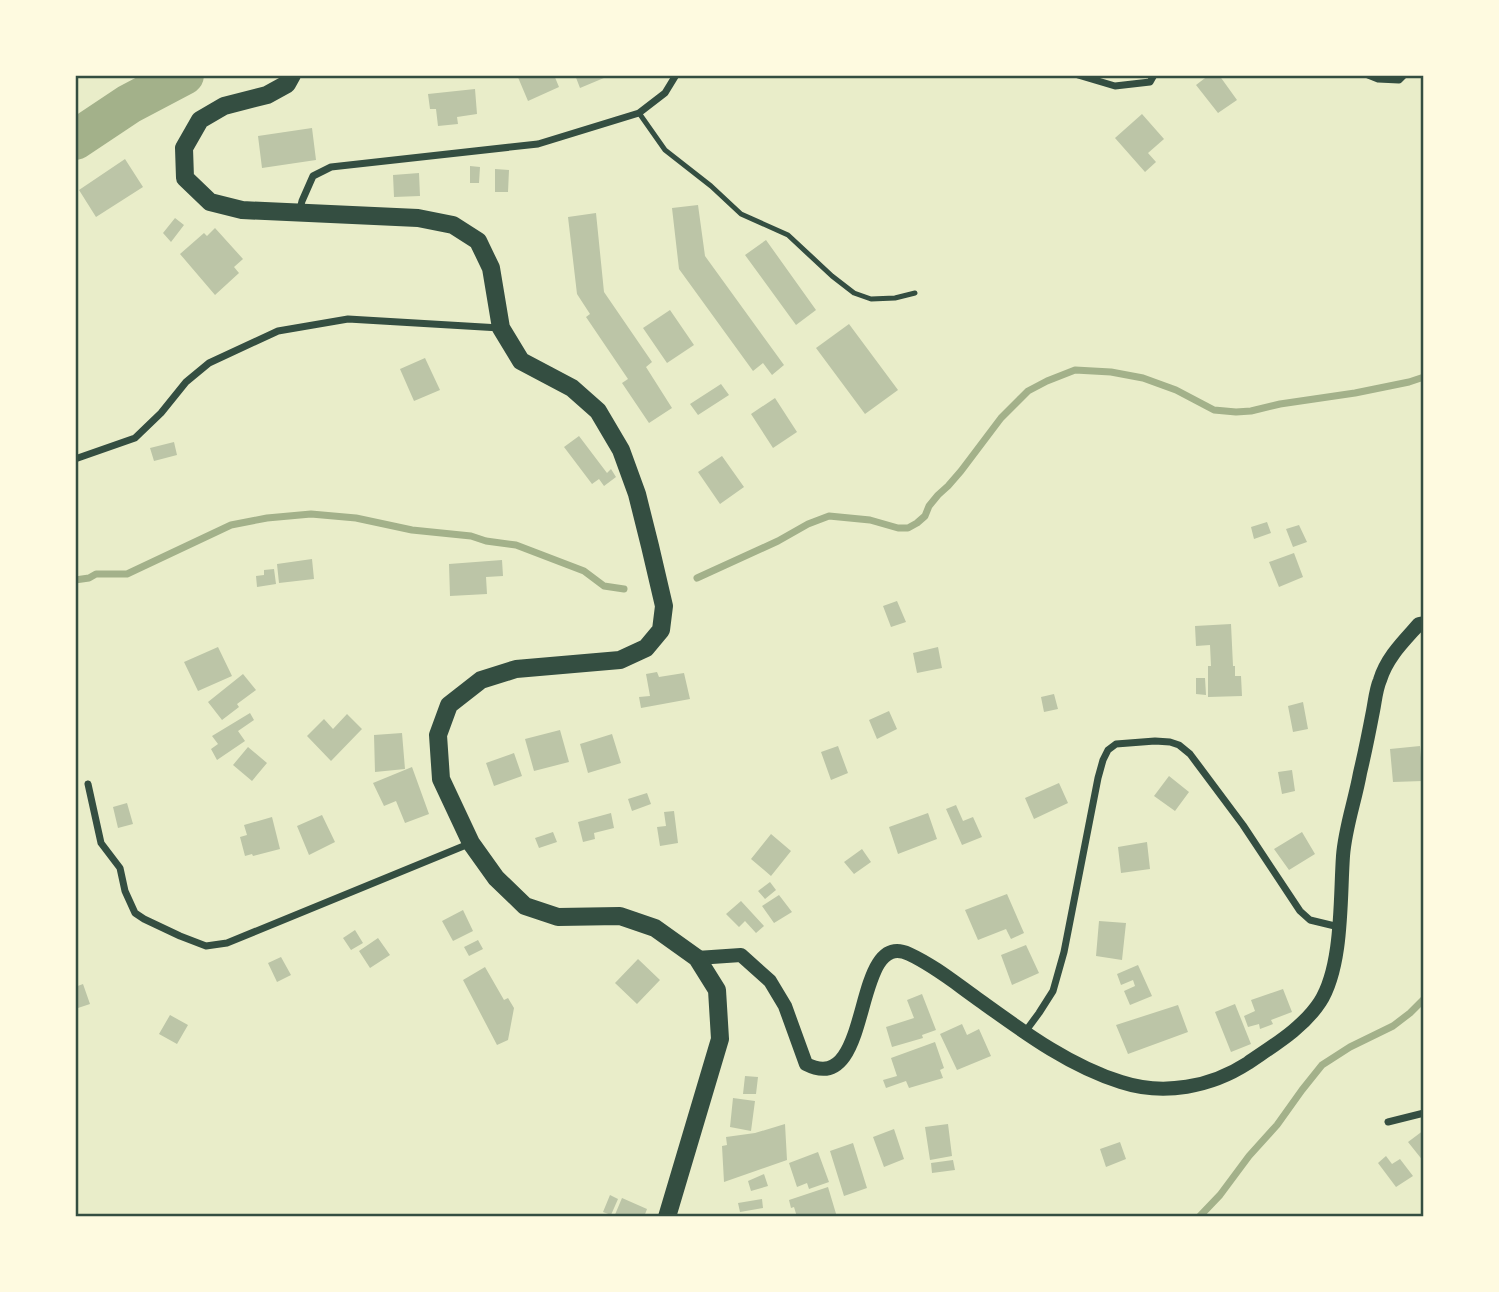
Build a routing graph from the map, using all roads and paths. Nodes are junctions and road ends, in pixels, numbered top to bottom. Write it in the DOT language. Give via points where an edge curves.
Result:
graph roads {
  1 [pos="292,75"];
  2 [pos="676,75"];
  3 [pos="1078,75"];
  4 [pos="1154,75"];
  5 [pos="1368,75"];
  6 [pos="1404,75"];
  7 [pos="639,113"];
  8 [pos="299,213"];
  9 [pos="915,293"];
  10 [pos="501,328"];
  11 [pos="75,459"];
  12 [pos="1424,623"];
  13 [pos="88,784"];
  14 [pos="471,844"];
  15 [pos="1339,926"];
  16 [pos="697,958"];
  17 [pos="1024,1032"];
  18 [pos="1424,1113"];
  19 [pos="1388,1122"];
  20 [pos="667,1217"];
  1 -- 8 [label="main road" via="287,85 267,96 224,106 200,120 184,148 185,178 210,202 242,210"];
  2 -- 7 [label="street" via="665,93"];
  3 -- 4 [label="street" via="1115,86 1150,82"];
  5 -- 6 [label="street" via="1399,80"];
  7 -- 8 [label="street" via="538,144 331,167 313,176"];
  7 -- 9 [label="lane" via="665,150 741,214 788,235 854,293 871,299"];
  8 -- 10 [label="main road" via="418,218 453,225 478,241 491,268"];
  10 -- 11 [label="street" via="348,319 278,331 209,363 135,438"];
  10 -- 14 [label="main road" via="521,361 572,388 598,411 621,450 637,494 664,606 661,630 646,648 620,660 516,669 481,680 449,705 438,735 441,779"];
  12 -- 15 [label="main road" via="1392,653 1380,680 1344,841"];
  13 -- 14 [label="street" via="101,843 120,868 135,913 206,946 227,943"];
  14 -- 16 [label="main road" via="525,906 558,917 620,916 655,928"];
  15 -- 17 [label="main road" via="1329,984 1305,1021 1235,1071 1208,1083 1153,1088 1124,1083 1084,1069"];
  15 -- 17 [label="street" via="1310,920 1300,911 1243,825 1180,745 1155,741 1116,744 1108,750 1098,778 1056,978"];
  16 -- 17 [label="main road" via="741,956 770,981 785,1006 806,1064 817,1070 830,1069 842,1059 882,956 893,951 930,965"];
  16 -- 20 [label="main road" via="717,990 720,1039"];
  18 -- 19 [label="street"];
}
